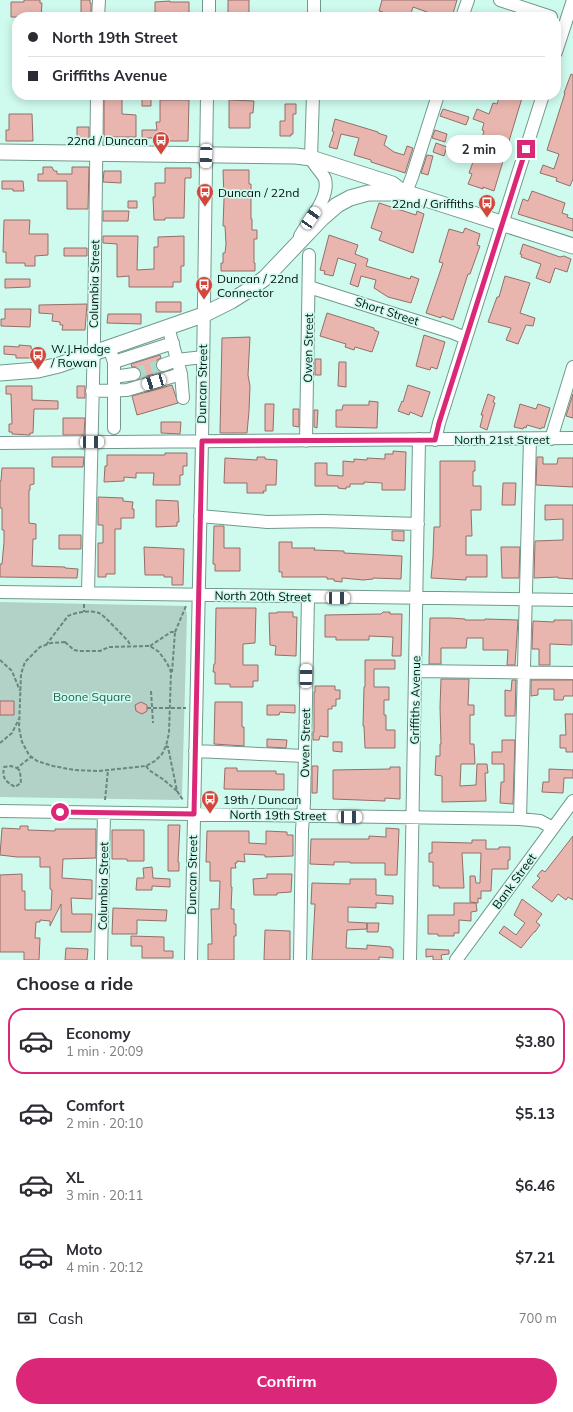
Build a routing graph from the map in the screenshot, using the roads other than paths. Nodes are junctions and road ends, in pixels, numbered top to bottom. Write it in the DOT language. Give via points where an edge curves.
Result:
graph roads {
  1 [pos="98,0"];
  2 [pos="209,0"];
  3 [pos="314,0"];
  4 [pos="468,0"];
  5 [pos="500,0"];
  6 [pos="573,0"];
  7 [pos="98,12"];
  8 [pos="208,12"];
  9 [pos="314,12"];
  10 [pos="464,12"];
  11 [pos="536,12"];
  12 [pos="564,27"];
  13 [pos="97,100"];
  14 [pos="207,100"];
  15 [pos="313,100"];
  16 [pos="436,100"];
  17 [pos="541,100"];
  18 [pos="0,152"];
  19 [pos="96,154"];
  20 [pos="206,156"];
  21 [pos="311,158"];
  22 [pos="403,191"];
  23 [pos="503,223"];
  24 [pos="295,245"];
  25 [pos="573,246"];
  26 [pos="309,255"];
  27 [pos="308,286"];
  28 [pos="203,315"];
  29 [pos="168,327"];
  30 [pos="466,338"];
  31 [pos="172,343"];
  32 [pos="109,347"];
  33 [pos="92,353"];
  34 [pos="203,357"];
  35 [pos="177,360"];
  36 [pos="114,362"];
  37 [pos="163,365"];
  38 [pos="573,367"];
  39 [pos="0,373"];
  40 [pos="134,374"];
  41 [pos="181,374"];
  42 [pos="114,377"];
  43 [pos="92,391"];
  44 [pos="114,391"];
  45 [pos="183,398"];
  46 [pos="114,428"];
  47 [pos="573,438"];
  48 [pos="530,439"];
  49 [pos="551,439"];
  50 [pos="306,440"];
  51 [pos="419,440"];
  52 [pos="435,440"];
  53 [pos="202,441"];
  54 [pos="0,442"];
  55 [pos="92,442"];
  56 [pos="200,516"];
  57 [pos="418,524"];
  58 [pos="0,592"];
  59 [pos="198,595"];
  60 [pos="86,597"];
  61 [pos="308,597"];
  62 [pos="417,598"];
  63 [pos="526,599"];
  64 [pos="573,600"];
  65 [pos="416,671"];
  66 [pos="524,672"];
  67 [pos="573,673"];
  68 [pos="195,751"];
  69 [pos="305,756"];
  70 [pos="573,801"];
  71 [pos="0,811"];
  72 [pos="104,813"];
  73 [pos="194,814"];
  74 [pos="304,816"];
  75 [pos="413,818"];
  76 [pos="520,819"];
  77 [pos="553,828"];
  78 [pos="102,960"];
  79 [pos="191,960"];
  80 [pos="300,960"];
  81 [pos="410,960"];
  82 [pos="456,960"];
  1 -- 7 [label="street"];
  2 -- 8 [label="street"];
  3 -- 9 [label="street"];
  4 -- 10 [label="street"];
  5 -- 11 [label="street"];
  6 -- 12 [label="street"];
  13 -- 19 [label="street, Columbia Street"];
  14 -- 20 [label="street, Duncan Street"];
  15 -- 21 [label="street"];
  16 -- 22 [label="street" via="412,177"];
  17 -- 23 [label="street"];
  18 -- 19 [label="main road"];
  19 -- 20 [label="main road"];
  19 -- 33 [label="street, Columbia Street"];
  20 -- 21 [label="main road"];
  20 -- 28 [label="street, Duncan Street"];
  21 -- 22 [label="main road" via="392,184"];
  21 -- 24 [label="street" via="314,166 322,174 326,187 324,199"];
  22 -- 23 [label="main road"];
  22 -- 24 [label="main road" via="368,193 350,198 328,212"];
  23 -- 25 [label="main road"];
  23 -- 30 [label="street"];
  24 -- 28 [label="main road" via="275,269 255,286"];
  26 -- 27 [label="street, Owen Street"];
  27 -- 30 [label="street, Short Street"];
  27 -- 50 [label="street, Owen Street"];
  28 -- 29 [label="main road"];
  28 -- 34 [label="street, Duncan Street"];
  29 -- 31 [label="street"];
  29 -- 32 [label="main road"];
  30 -- 52 [label="street"];
  31 -- 35 [label="street"];
  31 -- 36 [label="street"];
  32 -- 33 [label="main road"];
  32 -- 36 [label="street"];
  33 -- 39 [label="main road" via="38,370"];
  33 -- 43 [label="street, Columbia Street"];
  34 -- 35 [label="street"];
  34 -- 53 [label="street, Duncan Street"];
  35 -- 37 [label="street"];
  35 -- 41 [label="street"];
  36 -- 42 [label="street"];
  38 -- 49 [label="street"];
  40 -- 42 [label="street"];
  41 -- 44 [label="street" via="127,390"];
  41 -- 45 [label="street"];
  42 -- 44 [label="street"];
  43 -- 44 [label="street"];
  43 -- 55 [label="street, Columbia Street"];
  44 -- 46 [label="street"];
  47 -- 49 [label="street, North 21st Street"];
  48 -- 49 [label="street, North 21st Street"];
  48 -- 52 [label="street, North 21st Street"];
  48 -- 63 [label="street"];
  50 -- 51 [label="street, North 21st Street"];
  50 -- 53 [label="street, North 21st Street"];
  51 -- 52 [label="street, North 21st Street"];
  51 -- 57 [label="street, Griffiths Avenue"];
  53 -- 55 [label="street, North 21st Street"];
  53 -- 56 [label="street, Duncan Street"];
  54 -- 55 [label="street, North 21st Street"];
  55 -- 60 [label="street, Columbia Street"];
  56 -- 57 [label="street" via="267,522"];
  56 -- 59 [label="street, Duncan Street"];
  57 -- 62 [label="street, Griffiths Avenue"];
  58 -- 60 [label="street, North 20th Street"];
  59 -- 60 [label="street, North 20th Street"];
  59 -- 61 [label="street, North 20th Street"];
  59 -- 68 [label="street, Duncan Street"];
  61 -- 62 [label="street, North 20th Street"];
  61 -- 69 [label="street, Owen Street"];
  62 -- 63 [label="street, North 20th Street"];
  62 -- 65 [label="street, Griffiths Avenue"];
  63 -- 64 [label="street, North 20th Street"];
  63 -- 66 [label="street"];
  65 -- 66 [label="street"];
  65 -- 75 [label="street, Griffiths Avenue"];
  66 -- 67 [label="street"];
  66 -- 76 [label="street"];
  68 -- 69 [label="street"];
  68 -- 73 [label="street, Duncan Street"];
  69 -- 74 [label="street, Owen Street"];
  70 -- 77 [label="street, Bank Street"];
  71 -- 72 [label="street, North 19th Street"];
  72 -- 73 [label="street, North 19th Street"];
  72 -- 78 [label="street, Columbia Street"];
  73 -- 74 [label="street, North 19th Street"];
  73 -- 79 [label="street, Duncan Street"];
  74 -- 75 [label="street, North 19th Street"];
  74 -- 80 [label="street, Owen Street"];
  75 -- 76 [label="street, North 19th Street"];
  75 -- 81 [label="street, Griffiths Avenue"];
  76 -- 77 [label="street, North 19th Street" via="540,820"];
  77 -- 82 [label="street, Bank Street"];
}
